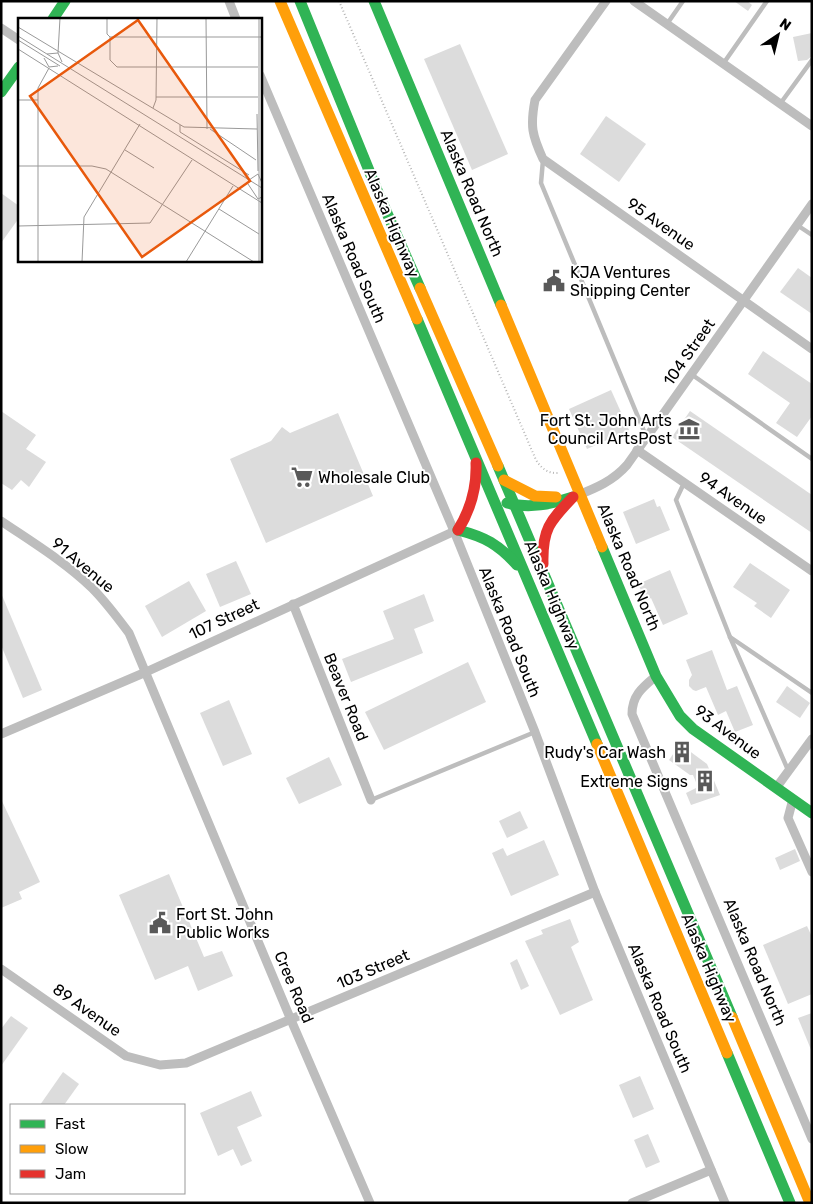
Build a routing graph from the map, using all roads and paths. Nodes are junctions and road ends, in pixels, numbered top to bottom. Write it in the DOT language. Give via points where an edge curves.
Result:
graph roads {
  1 [pos="66,1"];
  2 [pos="229,1"];
  3 [pos="280,1"];
  4 [pos="300,1"];
  5 [pos="338,1"];
  6 [pos="374,1"];
  7 [pos="606,1"];
  8 [pos="634,1"];
  9 [pos="683,1"];
  10 [pos="767,1"];
  11 [pos="54,18"];
  12 [pos="236,18"];
  13 [pos="667,24"];
  14 [pos="1,28"];
  15 [pos="18,39"];
  16 [pos="812,60"];
  17 [pos="723,64"];
  18 [pos="18,68"];
  19 [pos="261,78"];
  20 [pos="1,92"];
  21 [pos="780,104"];
  22 [pos="812,126"];
  23 [pos="544,159"];
  24 [pos="812,204"];
  25 [pos="797,225"];
  26 [pos="812,235"];
  27 [pos="743,301"];
  28 [pos="812,348"];
  29 [pos="691,374"];
  30 [pos="646,438"];
  31 [pos="637,450"];
  32 [pos="475,455"];
  33 [pos="812,459"];
  34 [pos="572,472"];
  35 [pos="504,480"];
  36 [pos="684,483"];
  37 [pos="577,495"];
  38 [pos="494,500"];
  39 [pos="516,506"];
  40 [pos="1,521"];
  41 [pos="497,528"];
  42 [pos="456,530"];
  43 [pos="531,544"];
  44 [pos="543,571"];
  45 [pos="812,572"];
  46 [pos="527,578"];
  47 [pos="293,604"];
  48 [pos="730,637"];
  49 [pos="146,672"];
  50 [pos="656,676"];
  51 [pos="812,693"];
  52 [pos="534,732"];
  53 [pos="1,734"];
  54 [pos="812,739"];
  55 [pos="789,771"];
  56 [pos="776,788"];
  57 [pos="793,799"];
  58 [pos="371,800"];
  59 [pos="812,813"];
  60 [pos="812,872"];
  61 [pos="596,892"];
  62 [pos="1,969"];
  63 [pos="291,1020"];
  64 [pos="160,1066"];
  65 [pos="812,1139"];
  66 [pos="711,1170"];
  67 [pos="809,1198"];
  68 [pos="370,1203"];
  69 [pos="632,1203"];
  70 [pos="725,1203"];
  71 [pos="790,1203"];
  1 -- 11 [label="main road"];
  2 -- 12 [label="street"];
  3 -- 32 [label="main road, Alaska Highway"];
  4 -- 35 [label="main road, Alaska Highway" via="379,195"];
  5 -- 34 [label="path" via="536,460 541,467 556,474"];
  6 -- 34 [label="main road, Alaska Road North"];
  7 -- 23 [label="street" via="535,100 532,132"];
  8 -- 13 [label="street"];
  9 -- 13 [label="lane"];
  10 -- 17 [label="lane"];
  13 -- 17 [label="street"];
  14 -- 15 [label="street"];
  16 -- 21 [label="lane"];
  17 -- 21 [label="street"];
  18 -- 20 [label="main road"];
  19 -- 42 [label="street, Alaska Road South"];
  21 -- 22 [label="street"];
  23 -- 27 [label="street, 95 Avenue"];
  23 -- 30 [label="lane" via="540,183"];
  24 -- 25 [label="street, 104 Street"];
  25 -- 26 [label="lane"];
  25 -- 27 [label="street, 104 Street"];
  27 -- 28 [label="street, 95 Avenue"];
  27 -- 29 [label="street, 104 Street"];
  29 -- 30 [label="street, 104 Street"];
  29 -- 33 [label="lane"];
  30 -- 31 [label="street, 104 Street"];
  31 -- 36 [label="street, 94 Avenue"];
  31 -- 37 [label="street, 104 Street" via="616,477"];
  32 -- 38 [label="main road, Alaska Highway"];
  32 -- 42 [label="main road" via="477,479 474,494 465,520"];
  34 -- 37 [label="main road, Alaska Road North"];
  35 -- 37 [label="main road" via="535,496"];
  35 -- 39 [label="main road, Alaska Highway"];
  36 -- 45 [label="street, 94 Avenue"];
  36 -- 48 [label="lane" via="676,500"];
  37 -- 39 [label="main road" via="544,506"];
  37 -- 44 [label="main road" via="544,533"];
  37 -- 50 [label="main road, Alaska Road North"];
  38 -- 39 [label="main road"];
  38 -- 41 [label="main road, Alaska Highway"];
  39 -- 43 [label="main road, Alaska Highway"];
  40 -- 49 [label="street, 91 Avenue" via="68,567 92,588 129,633"];
  41 -- 42 [label="main road"];
  41 -- 43 [label="main road"];
  41 -- 46 [label="main road, Alaska Highway"];
  42 -- 46 [label="main road" via="494,542"];
  42 -- 47 [label="street, 107 Street"];
  42 -- 52 [label="street, Alaska Road South"];
  43 -- 44 [label="main road, Alaska Highway"];
  44 -- 67 [label="main road, Alaska Highway"];
  46 -- 71 [label="main road, Alaska Highway"];
  47 -- 49 [label="street, 107 Street"];
  47 -- 58 [label="street, Beaver Road"];
  48 -- 51 [label="lane"];
  48 -- 55 [label="lane"];
  49 -- 53 [label="street, 107 Street"];
  49 -- 63 [label="street, Cree Road"];
  50 -- 56 [label="main road, 93 Avenue" via="672,704 693,729"];
  50 -- 65 [label="street, Alaska Road North" via="635,696 632,714"];
  52 -- 58 [label="lane"];
  52 -- 61 [label="street, Alaska Road South"];
  54 -- 55 [label="street"];
  55 -- 56 [label="street"];
  56 -- 57 [label="main road, 93 Avenue"];
  57 -- 59 [label="main road, 93 Avenue"];
  57 -- 60 [label="street" via="788,818"];
  61 -- 63 [label="street, 103 Street"];
  61 -- 66 [label="street, Alaska Road South"];
  62 -- 64 [label="street, 89 Avenue" via="126,1056"];
  63 -- 64 [label="street, 103 Street" via="186,1063"];
  63 -- 68 [label="street, Cree Road"];
  66 -- 69 [label="street"];
  66 -- 70 [label="street, Alaska Road South"];
}
